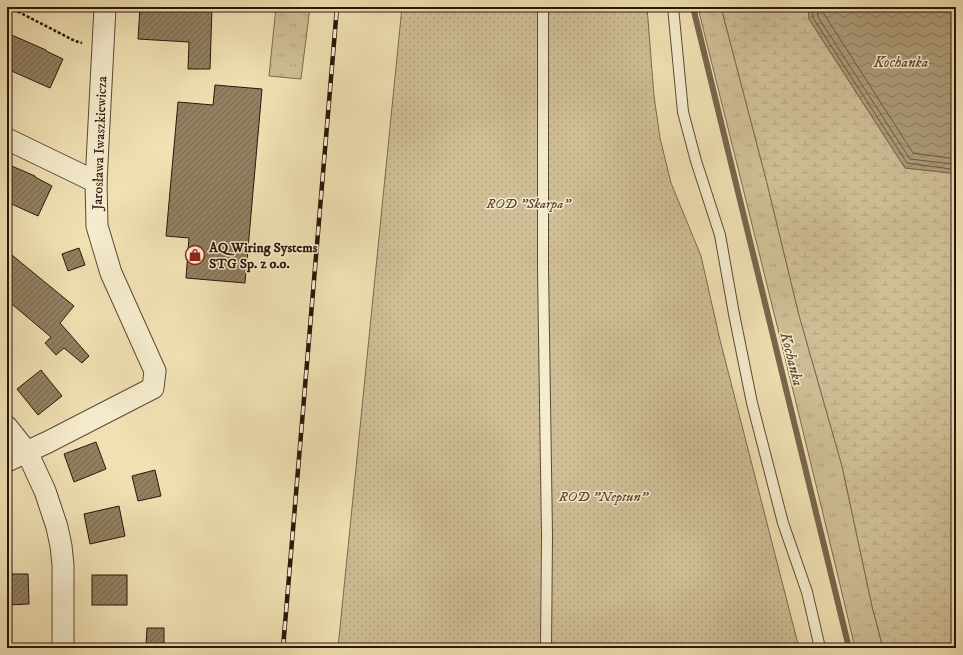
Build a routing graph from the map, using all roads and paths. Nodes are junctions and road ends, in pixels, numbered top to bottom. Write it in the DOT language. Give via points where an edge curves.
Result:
graph roads {
  1 [pos="9,7"];
  2 [pos="105,7"];
  3 [pos="543,7"];
  4 [pos="672,7"];
  5 [pos="86,45"];
  6 [pos="7,139"];
  7 [pos="96,182"];
  8 [pos="7,428"];
  9 [pos="26,452"];
  10 [pos="7,461"];
  11 [pos="63,648"];
  12 [pos="546,648"];
  13 [pos="820,648"];
  1 -- 5 [label="path"];
  2 -- 7 [label="street, Jarosława Iwaszkiewicza"];
  3 -- 12 [label="lane"];
  4 -- 13 [label="lane" via="683,112 720,235 754,410 783,523 807,592"];
  6 -- 7 [label="street"];
  7 -- 9 [label="street, Jarosława Iwaszkiewicza" via="97,226 111,273 155,371 153,388"];
  8 -- 9 [label="street"];
  9 -- 10 [label="street"];
  9 -- 11 [label="street" via="45,491 61,546"];
}
